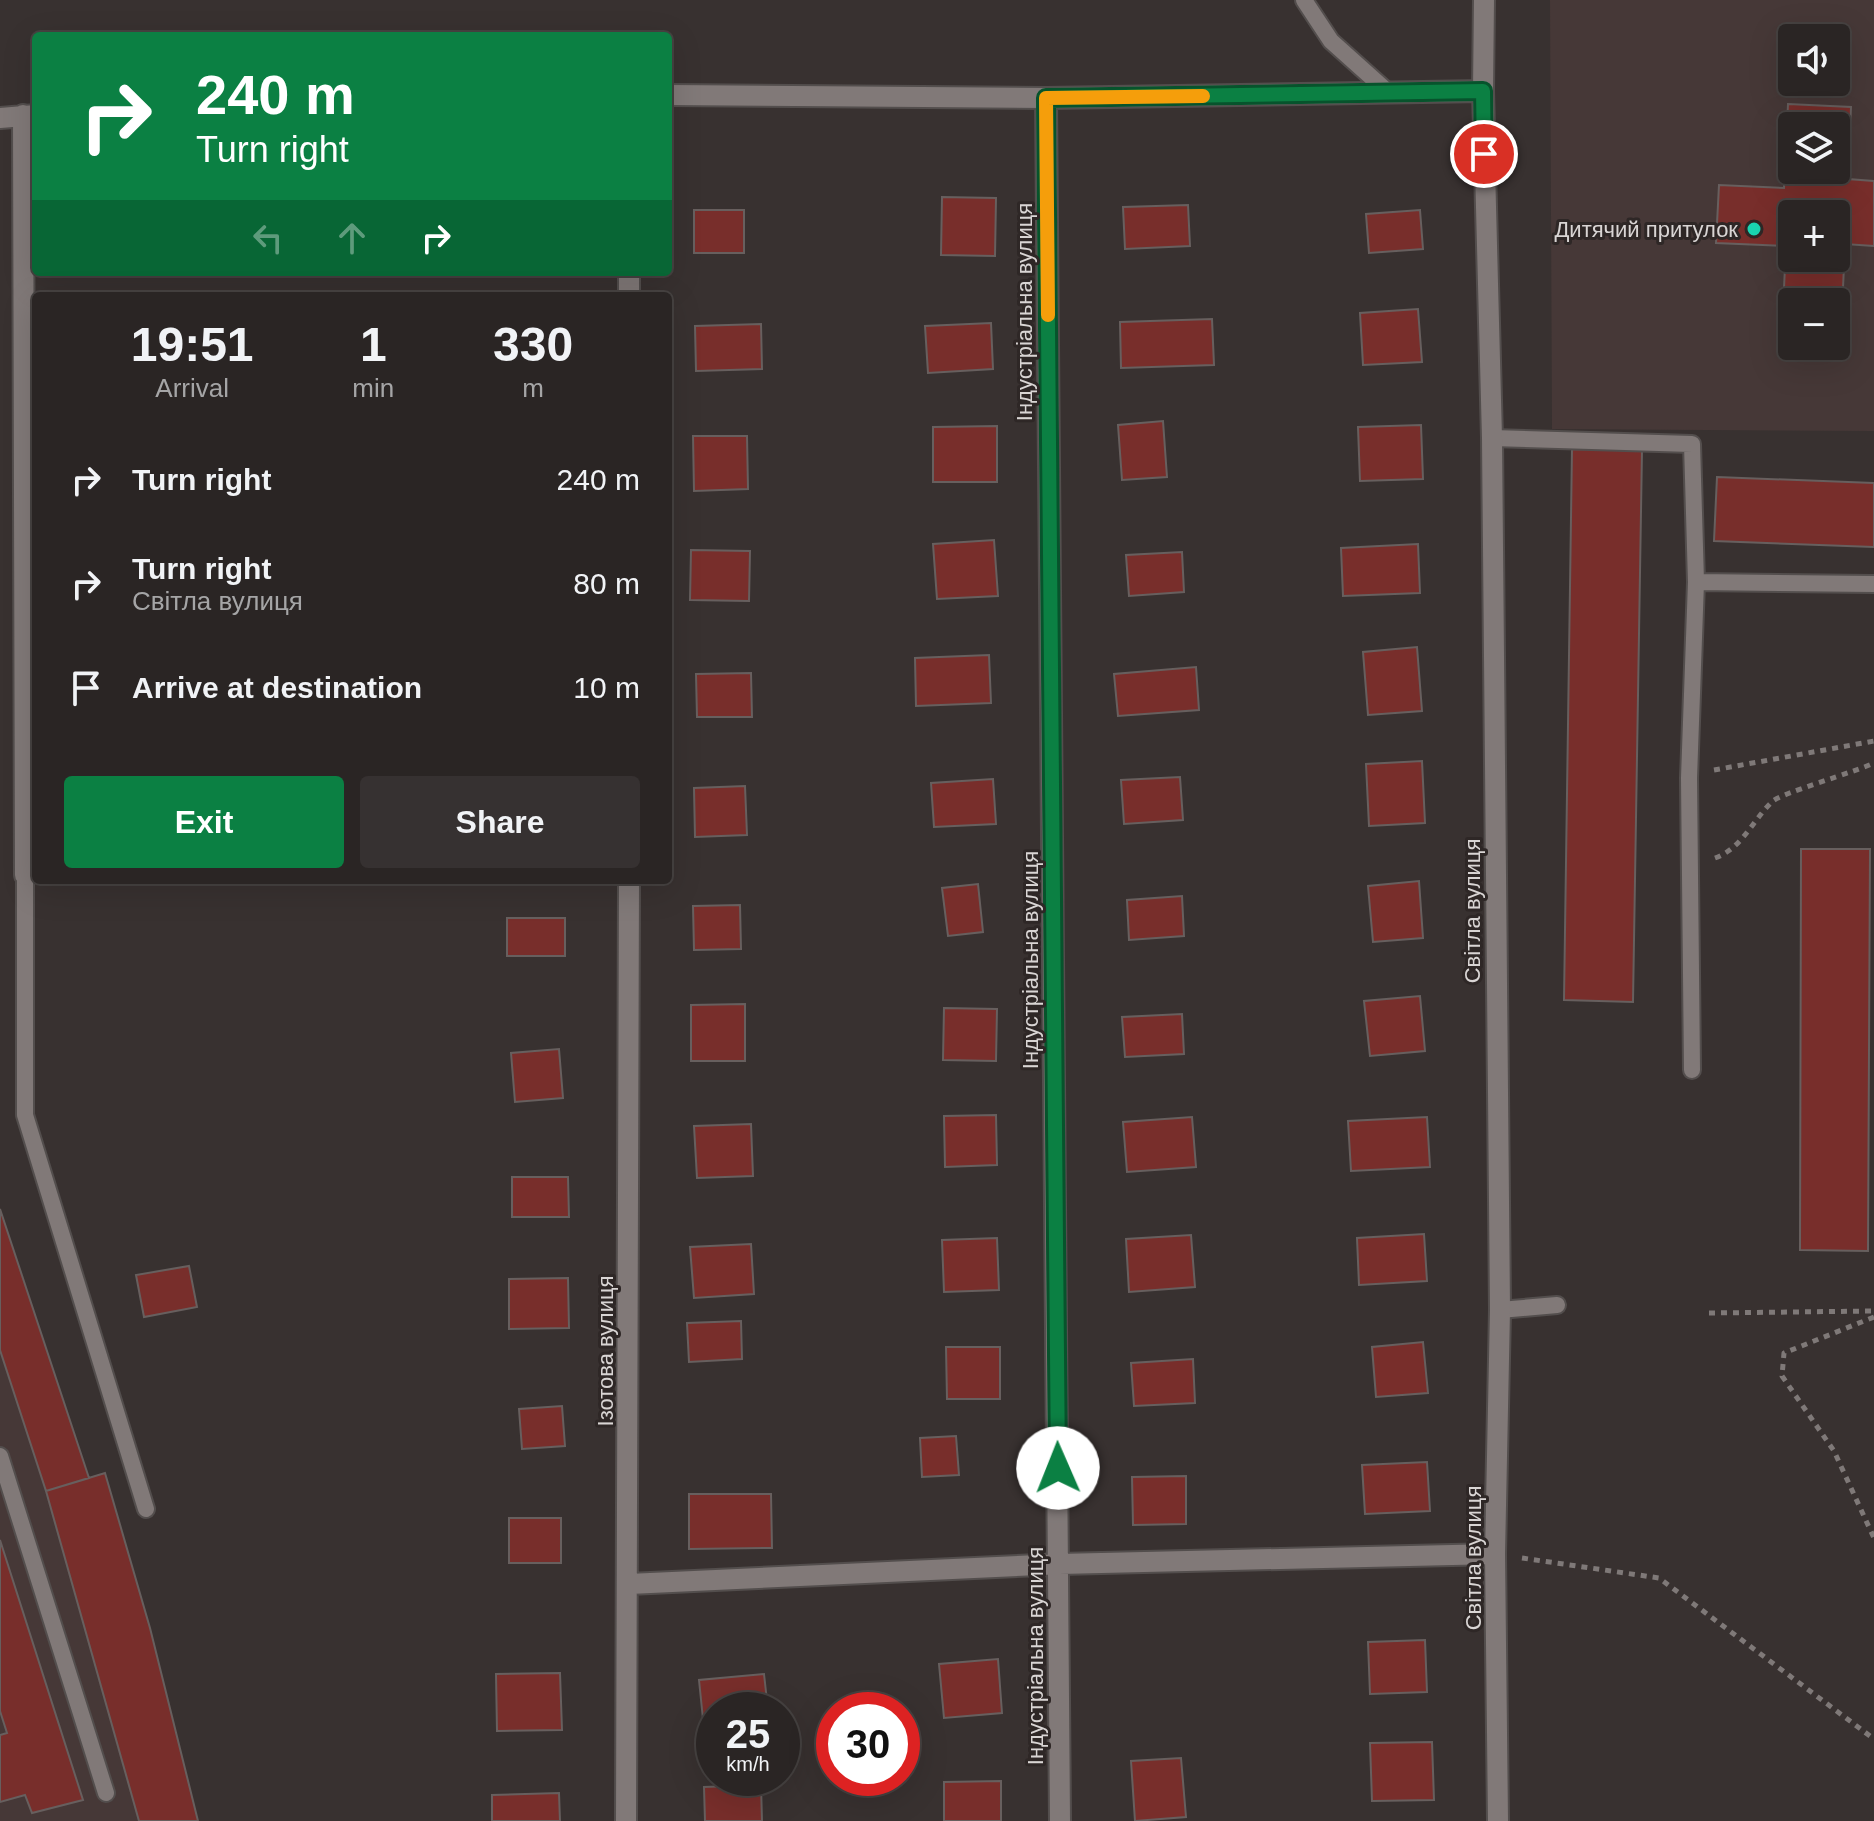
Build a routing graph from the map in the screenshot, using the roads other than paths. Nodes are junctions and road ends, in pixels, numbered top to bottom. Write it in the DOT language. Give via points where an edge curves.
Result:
graph roads {
  1 [pos="1304,0"];
  2 [pos="1484,0"];
  3 [pos="1483,91"];
  4 [pos="1389,93"];
  5 [pos="672,95"];
  6 [pos="1046,98"];
  7 [pos="30,115"];
  8 [pos="0,118"];
  9 [pos="1492,438"];
  10 [pos="1696,582"];
  11 [pos="1874,584"];
  12 [pos="25,875"];
  13 [pos="629,884"];
  14 [pos="1692,1070"];
  15 [pos="1557,1305"];
  16 [pos="1500,1310"];
  17 [pos="0,1456"];
  18 [pos="146,1509"];
  19 [pos="1495,1554"];
  20 [pos="1059,1564"];
  21 [pos="629,1584"];
  22 [pos="106,1793"];
  23 [pos="626,1821"];
  24 [pos="1060,1821"];
  25 [pos="1498,1821"];
  1 -- 4 [label="lane" via="1331,41"];
  2 -- 3 [label="street, Світла вулиця"];
  3 -- 4 [label="street"];
  3 -- 9 [label="street, Світла вулиця"];
  4 -- 6 [label="street"];
  5 -- 6 [label="street"];
  6 -- 20 [label="street, Індустріальна вулиця"];
  7 -- 8 [label="street"];
  7 -- 12 [label="street"];
  9 -- 10 [label="lane" via="1692,444"];
  9 -- 16 [label="street, Світла вулиця"];
  10 -- 11 [label="lane"];
  10 -- 14 [label="lane" via="1689,778"];
  12 -- 18 [label="lane" via="25,1115"];
  13 -- 21 [label="street, Ізотова вулиця"];
  15 -- 16 [label="lane"];
  16 -- 19 [label="street, Світла вулиця"];
  17 -- 22 [label="lane"];
  19 -- 20 [label="street"];
  19 -- 25 [label="street, Світла вулиця"];
  20 -- 21 [label="street"];
  20 -- 24 [label="street, Індустріальна вулиця"];
  21 -- 23 [label="street, Ізотова вулиця"];
}
